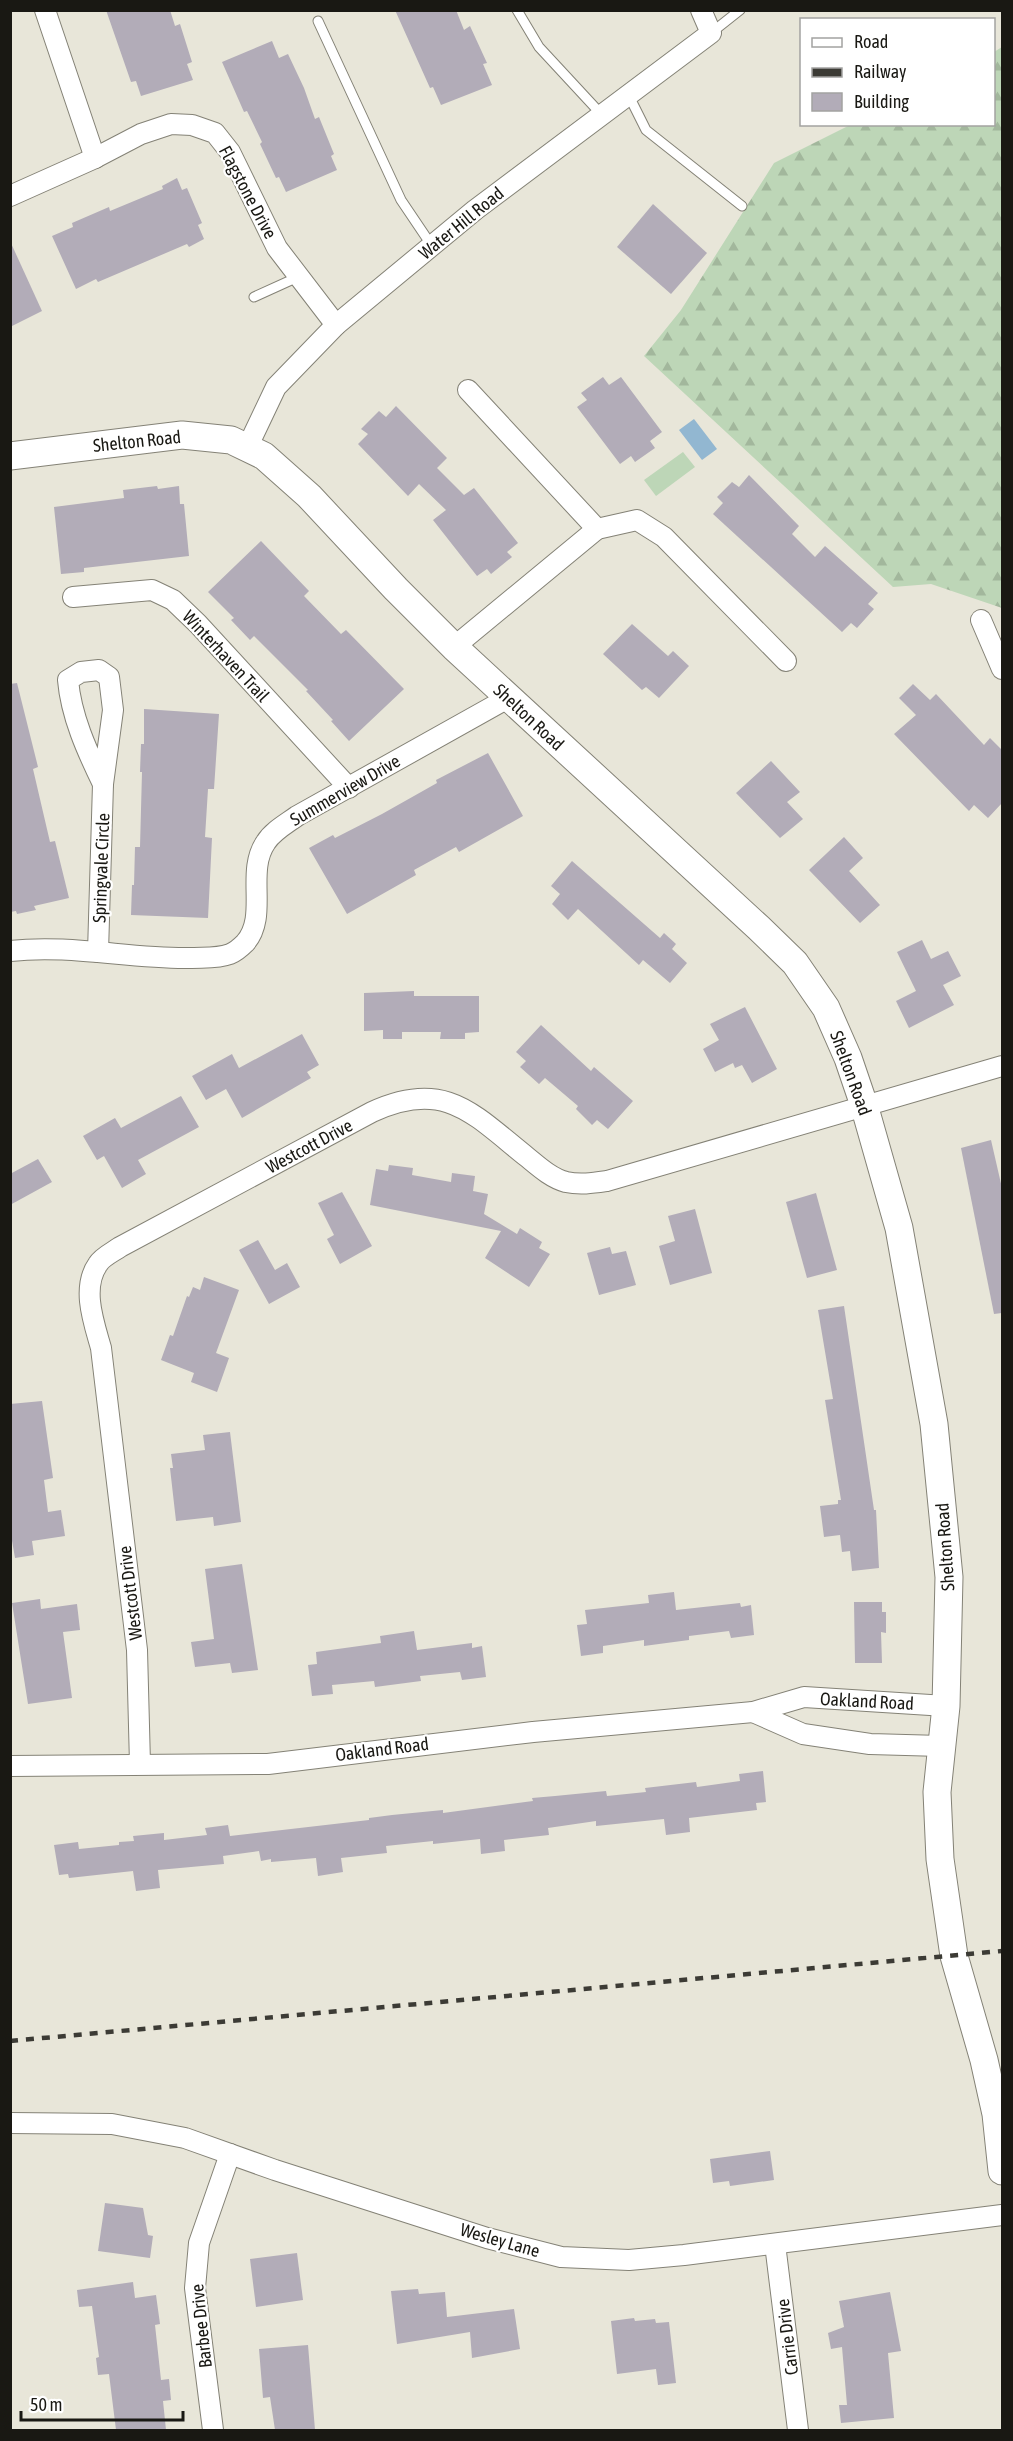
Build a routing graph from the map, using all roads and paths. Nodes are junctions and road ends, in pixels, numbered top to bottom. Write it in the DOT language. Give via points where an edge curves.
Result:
graph roads {
  1 [pos="45,10"];
  2 [pos="517,10"];
  3 [pos="701,10"];
  4 [pos="740,10"];
  5 [pos="318,21"];
  6 [pos="711,33"];
  7 [pos="629,96"];
  8 [pos="602,115"];
  9 [pos="94,158"];
  10 [pos="10,196"];
  11 [pos="742,206"];
  12 [pos="432,246"];
  13 [pos="298,277"];
  14 [pos="254,297"];
  15 [pos="336,325"];
  16 [pos="468,390"];
  17 [pos="247,448"];
  18 [pos="10,456"];
  19 [pos="597,529"];
  20 [pos="73,597"];
  21 [pos="981,620"];
  22 [pos="454,647"];
  23 [pos="786,661"];
  24 [pos="1002,669"];
  25 [pos="508,698"];
  26 [pos="103,784"];
  27 [pos="349,788"];
  28 [pos="10,951"];
  29 [pos="98,952"];
  30 [pos="1002,1066"];
  31 [pos="864,1104"];
  32 [pos="946,1706"];
  33 [pos="753,1712"];
  34 [pos="941,1746"];
  35 [pos="140,1764"];
  36 [pos="10,1766"];
  37 [pos="10,2123"];
  38 [pos="230,2154"];
  39 [pos="1002,2171"];
  40 [pos="1002,2215"];
  41 [pos="776,2244"];
  42 [pos="213,2430"];
  43 [pos="798,2430"];
  1 -- 9 [label="street"];
  2 -- 8 [label="lane" via="539,47"];
  3 -- 6 [label="street"];
  4 -- 6 [label="lane"];
  5 -- 12 [label="lane" via="401,200"];
  6 -- 7 [label="street, Water Hill Road"];
  7 -- 8 [label="street, Water Hill Road"];
  7 -- 11 [label="lane" via="646,130"];
  8 -- 12 [label="street, Water Hill Road"];
  9 -- 10 [label="street, Flagstone Drive"];
  9 -- 13 [label="street, Flagstone Drive" via="171,124 192,125 215,133 230,152 278,248"];
  12 -- 15 [label="street, Water Hill Road"];
  13 -- 14 [label="lane"];
  13 -- 15 [label="street, Flagstone Drive"];
  15 -- 17 [label="street, Water Hill Road" via="276,387"];
  16 -- 19 [label="street"];
  17 -- 18 [label="street, Shelton Road" via="231,440 182,435"];
  17 -- 22 [label="street, Shelton Road" via="264,456 309,496"];
  19 -- 22 [label="street"];
  19 -- 23 [label="street" via="637,520 664,537"];
  20 -- 27 [label="street, Winterhaven Trail" via="152,590 173,600"];
  21 -- 24 [label="street"];
  22 -- 25 [label="street, Shelton Road"];
  25 -- 27 [label="street, Summerview Drive"];
  25 -- 31 [label="street, Shelton Road" via="795,963 825,1008"];
  26 -- 26 [label="street, Springvale Circle" via="113,710 109,677 99,670 81,672 68,680 70,700"];
  26 -- 29 [label="street, Springvale Circle"];
  27 -- 29 [label="street, Summerview Drive" via="297,816 265,843 257,872 253,931 232,954 164,958"];
  28 -- 29 [label="street, Summerview Drive"];
  30 -- 31 [label="street, Westcott Drive"];
  31 -- 32 [label="street, Shelton Road" via="899,1228 934,1424 950,1577"];
  31 -- 35 [label="street, Westcott Drive" via="607,1181 584,1184 564,1181 545,1172 478,1116 456,1103 413,1098 372,1112 120,1247 98,1264 89,1285 92,1317 101,1348 137,1650"];
  32 -- 33 [label="street, Oakland Road" via="804,1697"];
  32 -- 34 [label="street, Shelton Road"];
  33 -- 34 [label="street, Oakland Road" via="803,1734 870,1744"];
  33 -- 35 [label="street, Oakland Road" via="533,1732 268,1764"];
  34 -- 39 [label="street, Shelton Road" via="937,1827 944,1892 958,1977 984,2060 996,2115"];
  35 -- 36 [label="street, Oakland Road"];
  37 -- 38 [label="street, Wesley Lane" via="112,2124 185,2138"];
  38 -- 41 [label="street, Wesley Lane" via="487,2238 561,2257 629,2260"];
  38 -- 42 [label="street, Barbee Drive" via="199,2243 195,2288"];
  40 -- 41 [label="street, Wesley Lane"];
  41 -- 43 [label="street, Carrie Drive"];
}
